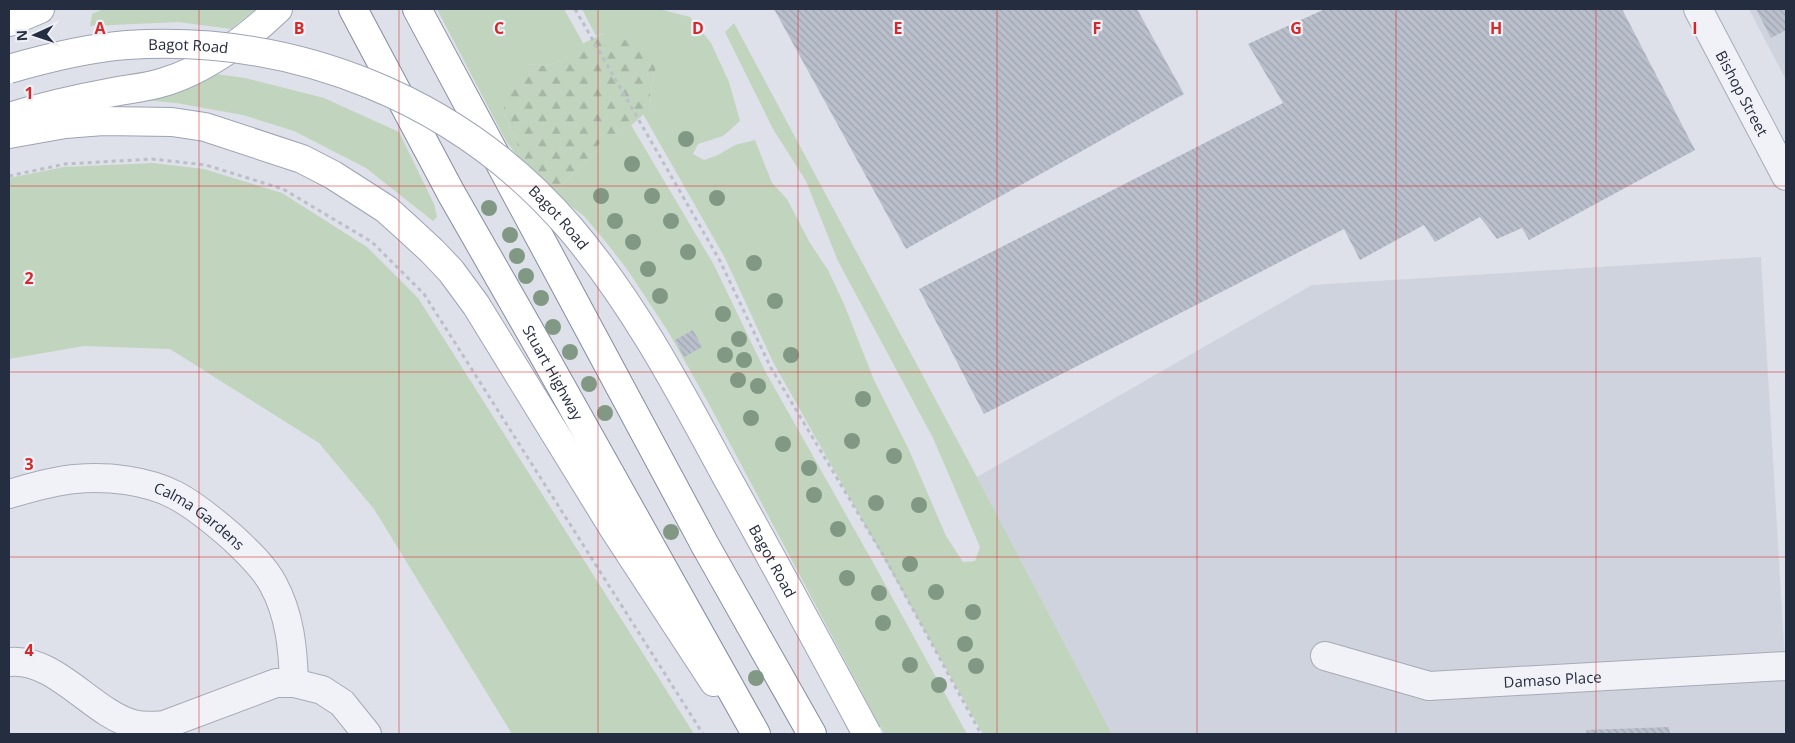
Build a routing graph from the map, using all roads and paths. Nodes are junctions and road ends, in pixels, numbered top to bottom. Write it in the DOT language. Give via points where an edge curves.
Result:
graph roads {
  1 [pos="40,9"];
  2 [pos="278,9"];
  3 [pos="353,9"];
  4 [pos="417,9"];
  5 [pos="575,9"];
  6 [pos="1698,9"];
  7 [pos="9,22"];
  8 [pos="9,69"];
  9 [pos="9,117"];
  10 [pos="9,134"];
  11 [pos="9,176"];
  12 [pos="1786,176"];
  13 [pos="9,494"];
  14 [pos="1325,656"];
  15 [pos="9,662"];
  16 [pos="1786,666"];
  17 [pos="294,683"];
  18 [pos="132,729"];
  19 [pos="368,734"];
  20 [pos="703,734"];
  21 [pos="752,734"];
  22 [pos="756,734"];
  23 [pos="812,734"];
  24 [pos="868,734"];
  25 [pos="981,734"];
  1 -- 7 [label="main road"];
  2 -- 9 [label="main road" via="259,28 187,74 140,88 71,100"];
  3 -- 22 [label="main road, Stuart Highway" via="451,193"];
  4 -- 23 [label="main road" via="705,545"];
  5 -- 25 [label="path" via="720,261 771,368 886,560"];
  6 -- 12 [label="street, Bishop Street"];
  8 -- 24 [label="main road, Bagot Road, bridge" via="125,45 207,45 278,55 336,71 385,90 467,136 505,165 571,229 632,311 675,382"];
  10 -- 21 [label="main road" via="103,121 172,122 205,128 302,159 386,209 432,250 476,305 612,526 727,703"];
  11 -- 20 [label="path" via="65,164 152,158 206,166 282,189 372,242 424,294"];
  13 -- 17 [label="street, Calma Gardens" via="48,483 104,479 130,481 175,495 242,546 272,582 288,622"];
  14 -- 16 [label="street, Damaso Place" via="1429,686"];
  15 -- 18 [label="street" via="34,666 54,675"];
  17 -- 18 [label="street" via="276,683 164,725"];
  17 -- 19 [label="street" via="322,690 342,703"];
}
